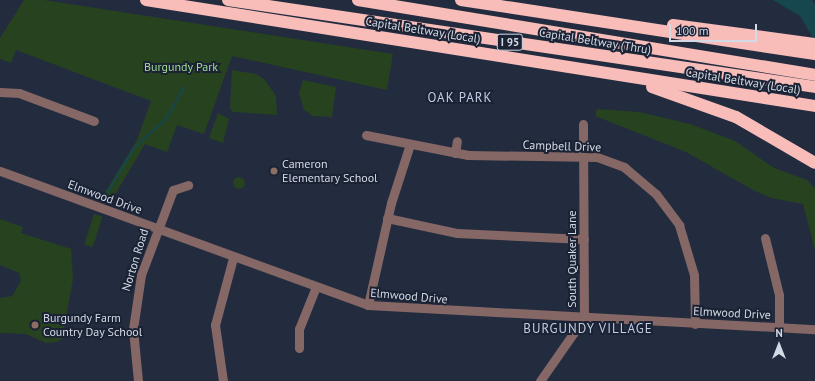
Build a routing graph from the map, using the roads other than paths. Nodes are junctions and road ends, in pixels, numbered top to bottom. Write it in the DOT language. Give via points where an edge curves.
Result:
graph roads {
  1 [pos="146,0"];
  2 [pos="228,0"];
  3 [pos="358,0"];
  4 [pos="461,0"];
  5 [pos="547,14"];
  6 [pos="815,44"];
  7 [pos="815,54"];
  8 [pos="596,72"];
  9 [pos="815,75"];
  10 [pos="815,87"];
  11 [pos="0,92"];
  12 [pos="809,105"];
  13 [pos="94,121"];
  14 [pos="583,124"];
  15 [pos="366,135"];
  16 [pos="771,136"];
  17 [pos="458,141"];
  18 [pos="410,144"];
  19 [pos="455,153"];
  20 [pos="584,157"];
  21 [pos="815,164"];
  22 [pos="0,171"];
  23 [pos="815,172"];
  24 [pos="188,185"];
  25 [pos="387,218"];
  26 [pos="157,229"];
  27 [pos="765,238"];
  28 [pos="584,239"];
  29 [pos="233,258"];
  30 [pos="315,289"];
  31 [pos="368,305"];
  32 [pos="584,318"];
  33 [pos="695,324"];
  34 [pos="779,327"];
  35 [pos="815,329"];
  36 [pos="300,348"];
  37 [pos="138,381"];
  38 [pos="223,381"];
  39 [pos="540,381"];
  1 -- 8 [label="highway, Capital Beltway (Local) / I 95"];
  2 -- 10 [label="highway, Capital Beltway (Thru) / I 95"];
  3 -- 9 [label="highway, Capital Beltway (Thru) / I 95"];
  4 -- 5 [label="highway"];
  5 -- 6 [label="highway" via="763,36"];
  5 -- 7 [label="highway"];
  8 -- 12 [label="highway, Capital Beltway (Local) / I 95"];
  8 -- 16 [label="highway" via="700,102"];
  11 -- 13 [label="street" via="19,93"];
  14 -- 20 [label="street, South Quaker Lane"];
  15 -- 18 [label="street, Campbell Drive"];
  16 -- 21 [label="highway"];
  16 -- 23 [label="highway"];
  17 -- 19 [label="street"];
  18 -- 19 [label="street, Campbell Drive"];
  18 -- 25 [label="street"];
  19 -- 20 [label="street, Campbell Drive"];
  20 -- 28 [label="street, South Quaker Lane"];
  20 -- 33 [label="street, Campbell Drive" via="606,159 624,167 656,194 673,214 684,236 694,275"];
  22 -- 26 [label="street, Elmwood Drive"];
  24 -- 26 [label="street, Norton Road" via="173,190"];
  25 -- 28 [label="street" via="457,233"];
  25 -- 31 [label="street"];
  26 -- 29 [label="street, Elmwood Drive"];
  26 -- 37 [label="street, Norton Road" via="141,275 134,315"];
  27 -- 34 [label="street" via="779,295"];
  28 -- 32 [label="street, South Quaker Lane"];
  29 -- 30 [label="street, Elmwood Drive"];
  29 -- 38 [label="street" via="215,325"];
  30 -- 31 [label="street, Elmwood Drive"];
  30 -- 36 [label="street" via="300,329"];
  31 -- 32 [label="street, Elmwood Drive"];
  32 -- 33 [label="street, Elmwood Drive"];
  32 -- 39 [label="street, South Quaker Lane"];
  33 -- 34 [label="street, Elmwood Drive"];
  34 -- 35 [label="street, Elmwood Drive"];
}
